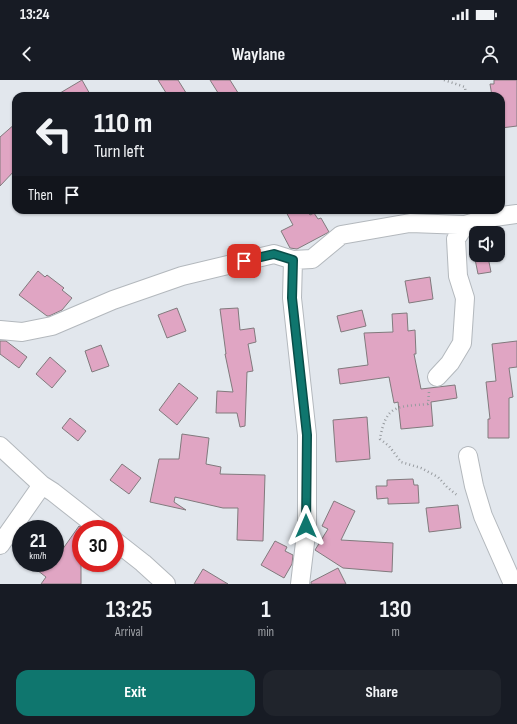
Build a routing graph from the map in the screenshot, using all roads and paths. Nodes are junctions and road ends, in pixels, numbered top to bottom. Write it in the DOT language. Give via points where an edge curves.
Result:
graph roads {
  1 [pos="444,80"];
  2 [pos="466,92"];
  3 [pos="517,214"];
  4 [pos="464,225"];
  5 [pos="293,260"];
  6 [pos="0,330"];
  7 [pos="437,378"];
  8 [pos="0,446"];
  9 [pos="468,456"];
  10 [pos="42,485"];
  11 [pos="462,499"];
  12 [pos="89,520"];
  13 [pos="0,546"];
  14 [pos="124,548"];
  15 [pos="166,584"];
  16 [pos="300,584"];
  17 [pos="513,584"];
  1 -- 2 [label="path" via="465,87"];
  3 -- 4 [label="street"];
  4 -- 5 [label="street" via="410,223 341,235 312,259"];
  4 -- 7 [label="street" via="456,239 458,276 465,298 462,343"];
  5 -- 6 [label="street" via="274,254 182,276 113,300 52,326 22,332"];
  5 -- 16 [label="street" via="292,298 307,435 306,526"];
  7 -- 11 [label="path" via="430,386 428,404 398,407 389,413 380,438 401,462 438,477"];
  8 -- 10 [label="street"];
  9 -- 17 [label="street" via="483,516"];
  10 -- 12 [label="street"];
  10 -- 13 [label="street"];
  14 -- 15 [label="street"];
}
